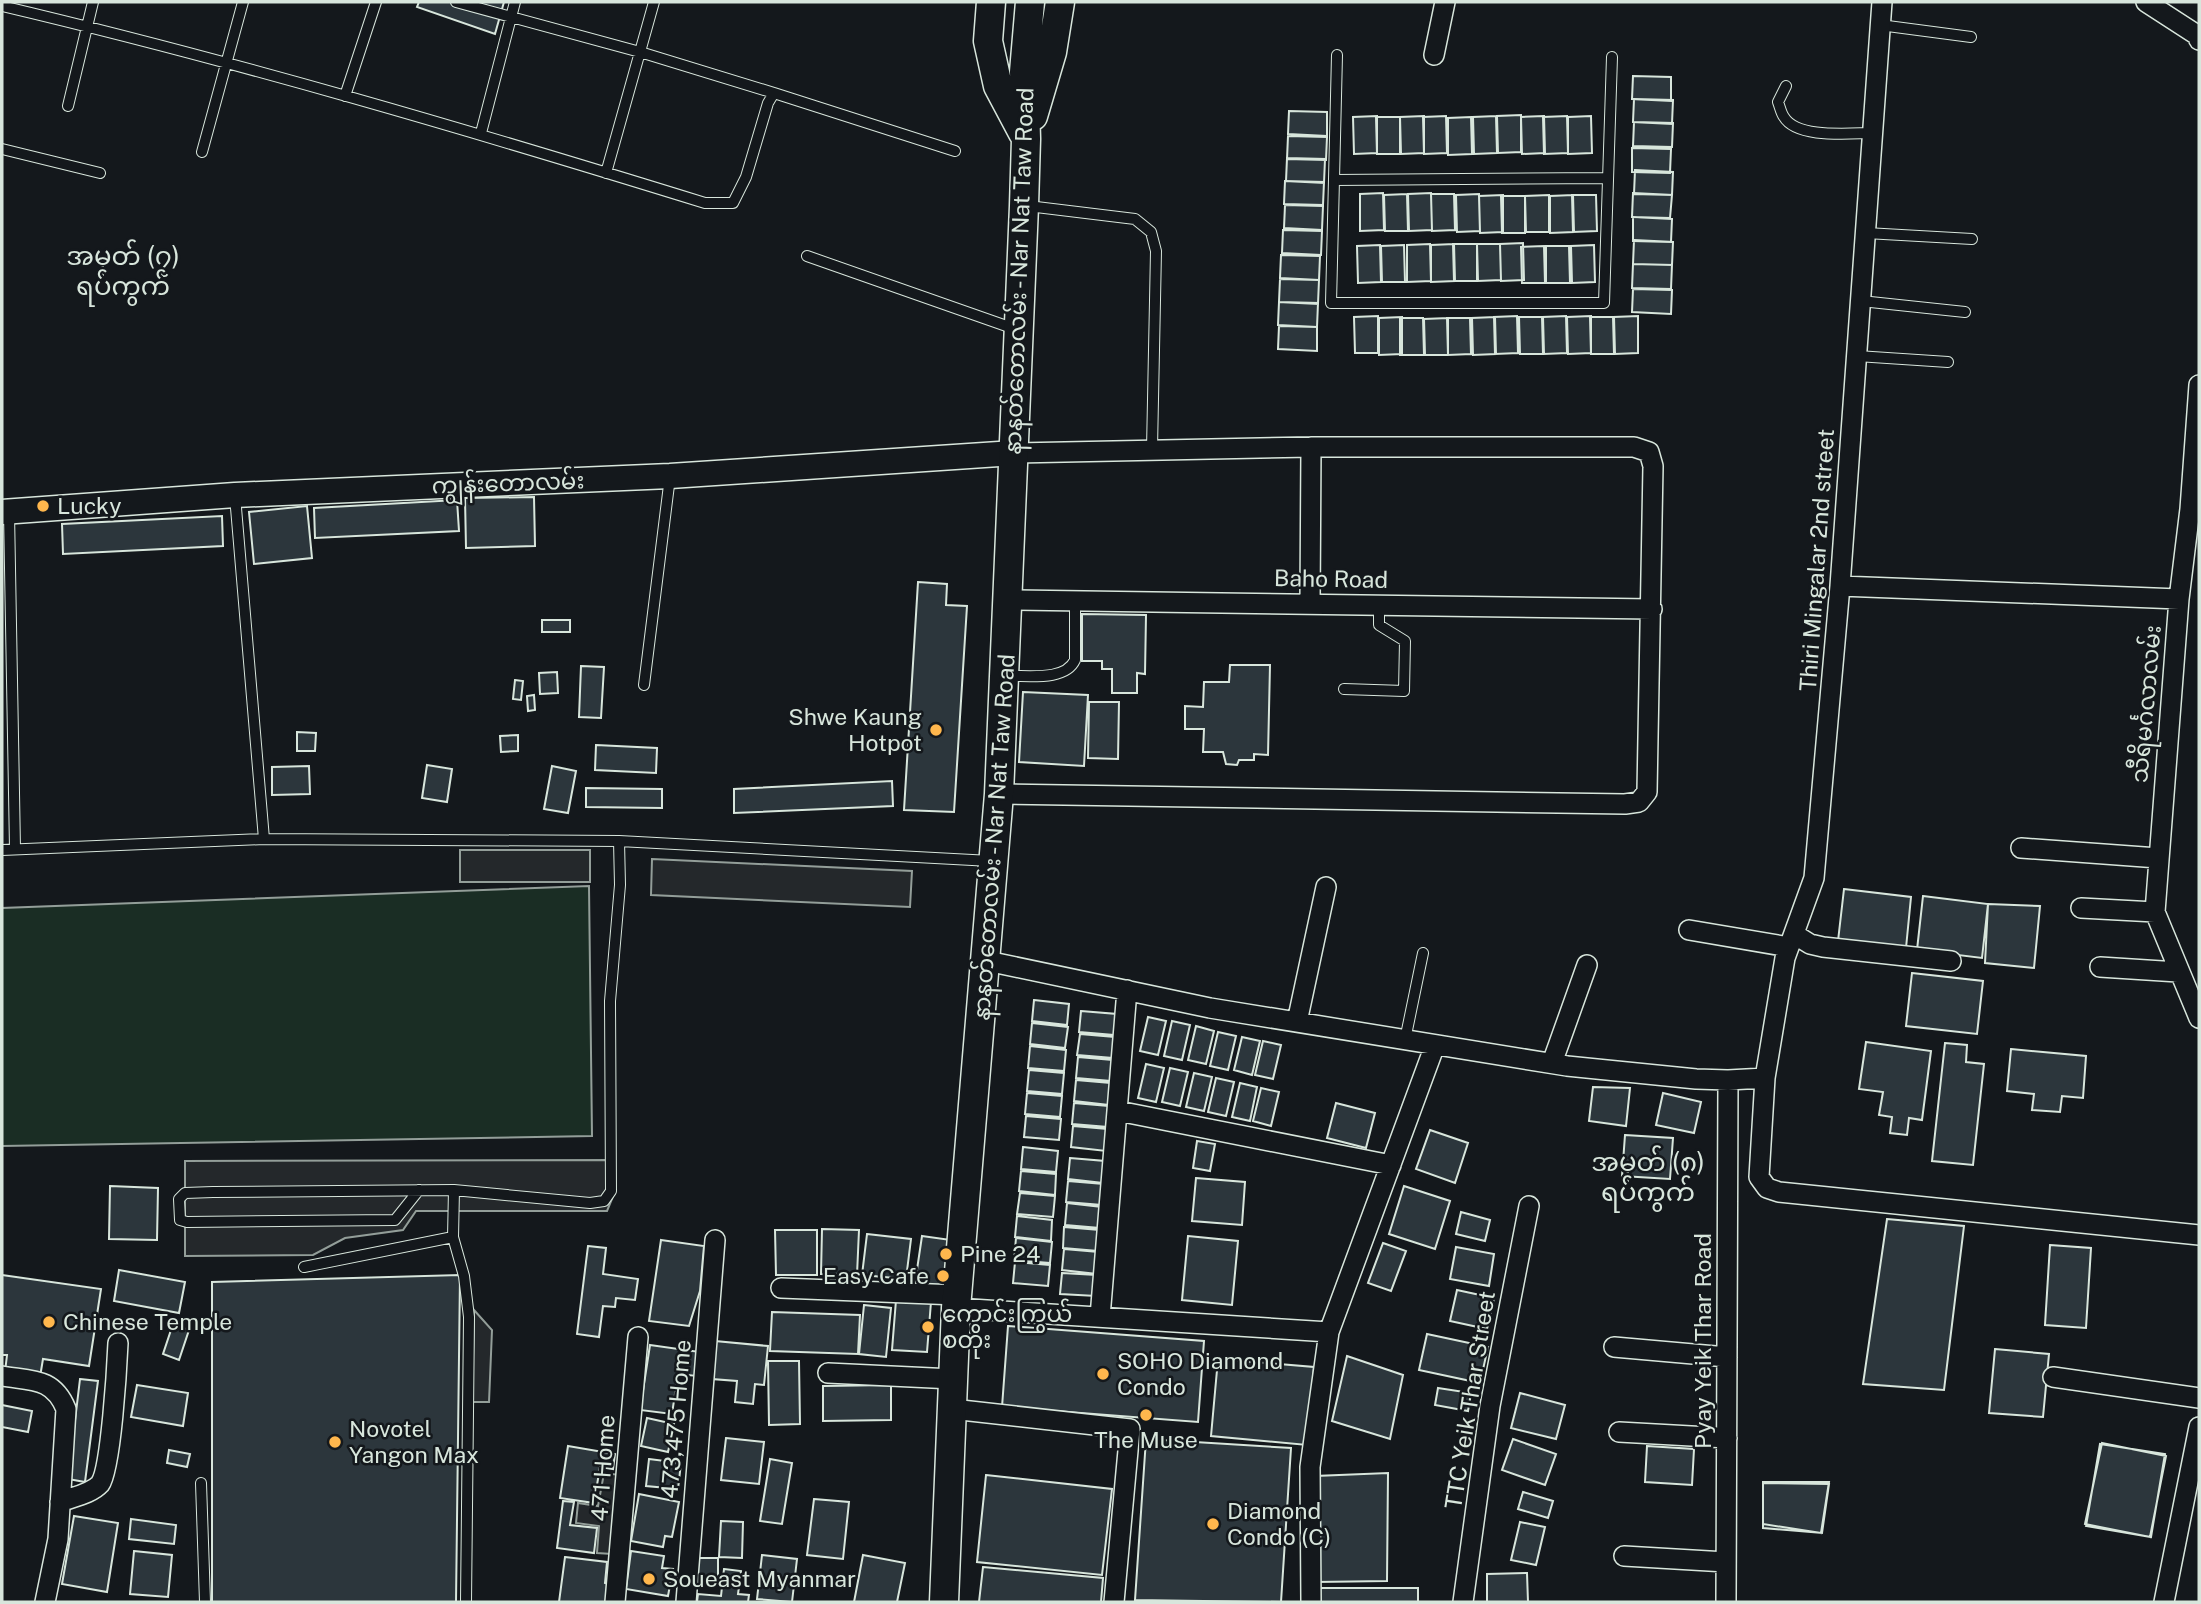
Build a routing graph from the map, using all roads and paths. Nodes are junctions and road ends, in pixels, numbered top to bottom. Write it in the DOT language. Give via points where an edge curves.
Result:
graph roads {
  1 [pos="93,2"];
  2 [pos="243,2"];
  3 [pos="376,2"];
  4 [pos="456,2"];
  5 [pos="515,2"];
  6 [pos="654,2"];
  7 [pos="991,2"];
  8 [pos="1030,2"];
  9 [pos="1060,2"];
  10 [pos="1445,2"];
  11 [pos="1880,2"];
  12 [pos="2146,2"];
  13 [pos="2,6"];
  14 [pos="511,18"];
  15 [pos="1880,25"];
  16 [pos="86,26"];
  17 [pos="1971,37"];
  18 [pos="2199,40"];
  19 [pos="640,52"];
  20 [pos="1337,55"];
  21 [pos="1434,55"];
  22 [pos="1612,57"];
  23 [pos="226,62"];
  24 [pos="1786,86"];
  25 [pos="774,93"];
  26 [pos="345,96"];
  27 [pos="68,106"];
  28 [pos="481,133"];
  29 [pos="1873,133"];
  30 [pos="1026,139"];
  31 [pos="2,149"];
  32 [pos="202,152"];
  33 [pos="955,152"];
  34 [pos="100,173"];
  35 [pos="606,173"];
  36 [pos="1608,178"];
  37 [pos="1334,180"];
  38 [pos="1024,206"];
  39 [pos="1866,233"];
  40 [pos="1972,239"];
  41 [pos="807,256"];
  42 [pos="1861,301"];
  43 [pos="1965,312"];
  44 [pos="1019,331"];
  45 [pos="1857,356"];
  46 [pos="1948,362"];
  47 [pos="2199,385"];
  48 [pos="1311,447"];
  49 [pos="1152,449"];
  50 [pos="1014,453"];
  51 [pos="670,476"];
  52 [pos="235,495"];
  53 [pos="2195,509"];
  54 [pos="6,512"];
  55 [pos="1840,586"];
  56 [pos="2179,599"];
  57 [pos="1009,600"];
  58 [pos="1075,601"];
  59 [pos="1310,604"];
  60 [pos="1379,605"];
  61 [pos="1652,609"];
  62 [pos="1005,676"];
  63 [pos="644,685"];
  64 [pos="1344,689"];
  65 [pos="999,794"];
  66 [pos="264,839"];
  67 [pos="619,841"];
  68 [pos="2021,848"];
  69 [pos="15,849"];
  70 [pos="2,850"];
  71 [pos="2158,858"];
  72 [pos="995,861"];
  73 [pos="1326,887"];
  74 [pos="2081,908"];
  75 [pos="2155,912"];
  76 [pos="1689,930"];
  77 [pos="1791,940"];
  78 [pos="1423,953"];
  79 [pos="987,961"];
  80 [pos="1951,961"];
  81 [pos="1587,965"];
  82 [pos="2100,967"];
  83 [pos="2178,972"];
  84 [pos="1127,990"];
  85 [pos="2199,1018"];
  86 [pos="1297,1023"];
  87 [pos="1405,1040"];
  88 [pos="1435,1045"];
  89 [pos="1552,1063"];
  90 [pos="1765,1078"];
  91 [pos="1728,1080"];
  92 [pos="1118,1111"];
  93 [pos="1391,1165"];
  94 [pos="419,1190"];
  95 [pos="454,1190"];
  96 [pos="1529,1206"];
  97 [pos="2199,1235"];
  98 [pos="453,1237"];
  99 [pos="715,1240"];
  100 [pos="304,1267"];
  101 [pos="781,1288"];
  102 [pos="957,1302"];
  103 [pos="1100,1317"];
  104 [pos="1329,1332"];
  105 [pos="638,1337"];
  106 [pos="118,1343"];
  107 [pos="1614,1346"];
  108 [pos="1727,1357"];
  109 [pos="828,1373"];
  110 [pos="2,1376"];
  111 [pos="2053,1377"];
  112 [pos="953,1379"];
  113 [pos="2199,1398"];
  114 [pos="952,1409"];
  115 [pos="2199,1427"];
  116 [pos="1619,1432"];
  117 [pos="1727,1438"];
  118 [pos="2195,1467"];
  119 [pos="201,1483"];
  120 [pos="60,1502"];
  121 [pos="1624,1556"];
  122 [pos="1726,1562"];
  123 [pos="45,1602"];
  124 [pos="205,1602"];
  125 [pos="466,1602"];
  126 [pos="615,1602"];
  127 [pos="686,1602"];
  128 [pos="944,1602"];
  129 [pos="1114,1602"];
  130 [pos="1311,1602"];
  131 [pos="1464,1602"];
  132 [pos="1726,1602"];
  133 [pos="2164,1602"];
  1 -- 16 [label="lane"];
  2 -- 23 [label="lane"];
  3 -- 26 [label="lane"];
  4 -- 14 [label="lane"];
  5 -- 14 [label="lane"];
  6 -- 19 [label="lane"];
  7 -- 30 [label="main road" via="988,41 998,86"];
  8 -- 30 [label="main road, နာနတ်တောလမ်း - Nar Nat Taw Road" via="1024,72"];
  9 -- 30 [label="main road" via="1052,52"];
  10 -- 21 [label="street"];
  11 -- 15 [label="street, Thiri Mingalar 2nd street"];
  12 -- 18 [label="street"];
  13 -- 16 [label="lane"];
  14 -- 19 [label="lane"];
  14 -- 28 [label="lane"];
  15 -- 17 [label="lane"];
  15 -- 29 [label="street, Thiri Mingalar 2nd street"];
  16 -- 23 [label="lane"];
  16 -- 27 [label="lane"];
  19 -- 25 [label="lane"];
  19 -- 35 [label="lane"];
  20 -- 37 [label="lane"];
  22 -- 36 [label="lane"];
  23 -- 26 [label="lane"];
  23 -- 32 [label="lane"];
  24 -- 29 [label="lane" via="1778,102 1784,120 1801,130"];
  25 -- 33 [label="lane"];
  25 -- 35 [label="lane" via="733,203 705,203"];
  26 -- 28 [label="lane"];
  28 -- 35 [label="lane"];
  29 -- 39 [label="street, Thiri Mingalar 2nd street"];
  30 -- 38 [label="main road, နာနတ်တောလမ်း - Nar Nat Taw Road"];
  31 -- 34 [label="lane"];
  36 -- 37 [label="lane"];
  36 -- 37 [label="lane" via="1604,303 1331,303"];
  38 -- 44 [label="main road, နာနတ်တောလမ်း - Nar Nat Taw Road"];
  38 -- 49 [label="lane" via="1135,219 1151,232 1156,251"];
  39 -- 40 [label="lane"];
  39 -- 42 [label="street, Thiri Mingalar 2nd street"];
  41 -- 44 [label="lane"];
  42 -- 43 [label="lane"];
  42 -- 45 [label="street, Thiri Mingalar 2nd street"];
  44 -- 50 [label="main road, နာနတ်တောလမ်း - Nar Nat Taw Road"];
  45 -- 46 [label="lane"];
  45 -- 55 [label="street, Thiri Mingalar 2nd street"];
  47 -- 53 [label="street, သီရိမင်္ဂလာလမ်း"];
  48 -- 49 [label="street"];
  48 -- 59 [label="street"];
  48 -- 61 [label="street" via="1634,447 1649,452 1653,466"];
  49 -- 50 [label="street"];
  50 -- 51 [label="street, ကျွန်းတောလမ်း"];
  50 -- 57 [label="main road, နာနတ်တောလမ်း - Nar Nat Taw Road"];
  51 -- 52 [label="street, ကျွန်းတောလမ်း"];
  51 -- 63 [label="lane"];
  52 -- 54 [label="street, ကျွန်းတောလမ်း"];
  52 -- 66 [label="lane"];
  53 -- 56 [label="street, သီရိမင်္ဂလာလမ်း"];
  54 -- 69 [label="lane"];
  55 -- 56 [label="street"];
  55 -- 77 [label="street, Thiri Mingalar 2nd street" via="1814,878"];
  56 -- 71 [label="street, သီရိမင်္ဂလာလမ်း"];
  57 -- 58 [label="street, Baho Road"];
  57 -- 62 [label="main road, နာနတ်တောလမ်း - Nar Nat Taw Road"];
  58 -- 59 [label="street, Baho Road"];
  58 -- 62 [label="lane" via="1075,660 1071,668 1062,674"];
  59 -- 60 [label="street, Baho Road"];
  60 -- 61 [label="street, Baho Road"];
  60 -- 64 [label="lane" via="1379,625 1405,641 1404,691"];
  61 -- 65 [label="street" via="1647,792 1639,802"];
  62 -- 65 [label="main road, နာနတ်တောလမ်း - Nar Nat Taw Road"];
  65 -- 72 [label="main road, နာနတ်တောလမ်း - Nar Nat Taw Road"];
  66 -- 67 [label="lane"];
  66 -- 69 [label="lane"];
  67 -- 72 [label="lane"];
  67 -- 95 [label="lane" via="610,1001 611,1192 604,1201 590,1203"];
  68 -- 71 [label="street"];
  69 -- 70 [label="lane"];
  71 -- 75 [label="street, သီရိမင်္ဂလာလမ်း"];
  72 -- 79 [label="main road, နာနတ်တောလမ်း - Nar Nat Taw Road"];
  73 -- 86 [label="street"];
  74 -- 75 [label="street"];
  75 -- 83 [label="street, သီရိမင်္ဂလာလမ်း"];
  76 -- 77 [label="street"];
  77 -- 80 [label="street"];
  77 -- 90 [label="street, Thiri Mingalar 2nd street"];
  78 -- 87 [label="lane"];
  79 -- 84 [label="street"];
  79 -- 102 [label="main road, နာနတ်တောလမ်း - Nar Nat Taw Road"];
  81 -- 89 [label="street"];
  82 -- 83 [label="street"];
  83 -- 85 [label="street, သီရိမင်္ဂလာလမ်း"];
  84 -- 86 [label="street"];
  84 -- 92 [label="street"];
  86 -- 87 [label="street"];
  87 -- 88 [label="street"];
  88 -- 89 [label="street"];
  88 -- 93 [label="street"];
  89 -- 91 [label="street"];
  90 -- 91 [label="street"];
  90 -- 97 [label="street, Thiri Mingalar 2nd street" via="1759,1177 1767,1188"];
  91 -- 108 [label="street, Pyay Yeik Thar Road"];
  92 -- 93 [label="street"];
  92 -- 103 [label="street"];
  93 -- 104 [label="street"];
  94 -- 94 [label="lane" via="395,1220 187,1222 178,1217 179,1199 185,1192"];
  94 -- 95 [label="lane"];
  95 -- 98 [label="lane"];
  96 -- 131 [label="street, TTC Yeik Thar Street" via="1490,1406"];
  98 -- 100 [label="lane"];
  98 -- 125 [label="lane" via="469,1317"];
  99 -- 127 [label="street, 473,475 Home"];
  101 -- 102 [label="street"];
  102 -- 103 [label="street"];
  102 -- 112 [label="main road, နာနတ်တောလမ်း - Nar Nat Taw Road"];
  103 -- 104 [label="street"];
  104 -- 130 [label="street" via="1310,1467"];
  105 -- 126 [label="street, 471 Home"];
  106 -- 120 [label="street" via="100,1484"];
  107 -- 108 [label="street"];
  108 -- 117 [label="street, Pyay Yeik Thar Road"];
  109 -- 112 [label="street"];
  110 -- 120 [label="street" via="51,1385 61,1396 66,1409"];
  111 -- 113 [label="street"];
  112 -- 114 [label="main road, နာနတ်တောလမ်း - Nar Nat Taw Road"];
  114 -- 128 [label="main road, နာနတ်တောလမ်း - Nar Nat Taw Road"];
  114 -- 129 [label="street" via="1130,1429"];
  115 -- 118 [label="street"];
  116 -- 117 [label="street"];
  117 -- 122 [label="street, Pyay Yeik Thar Road"];
  118 -- 133 [label="street"];
  119 -- 124 [label="lane"];
  120 -- 123 [label="street" via="58,1539"];
  121 -- 122 [label="street"];
  122 -- 132 [label="street, Pyay Yeik Thar Road"];
}
